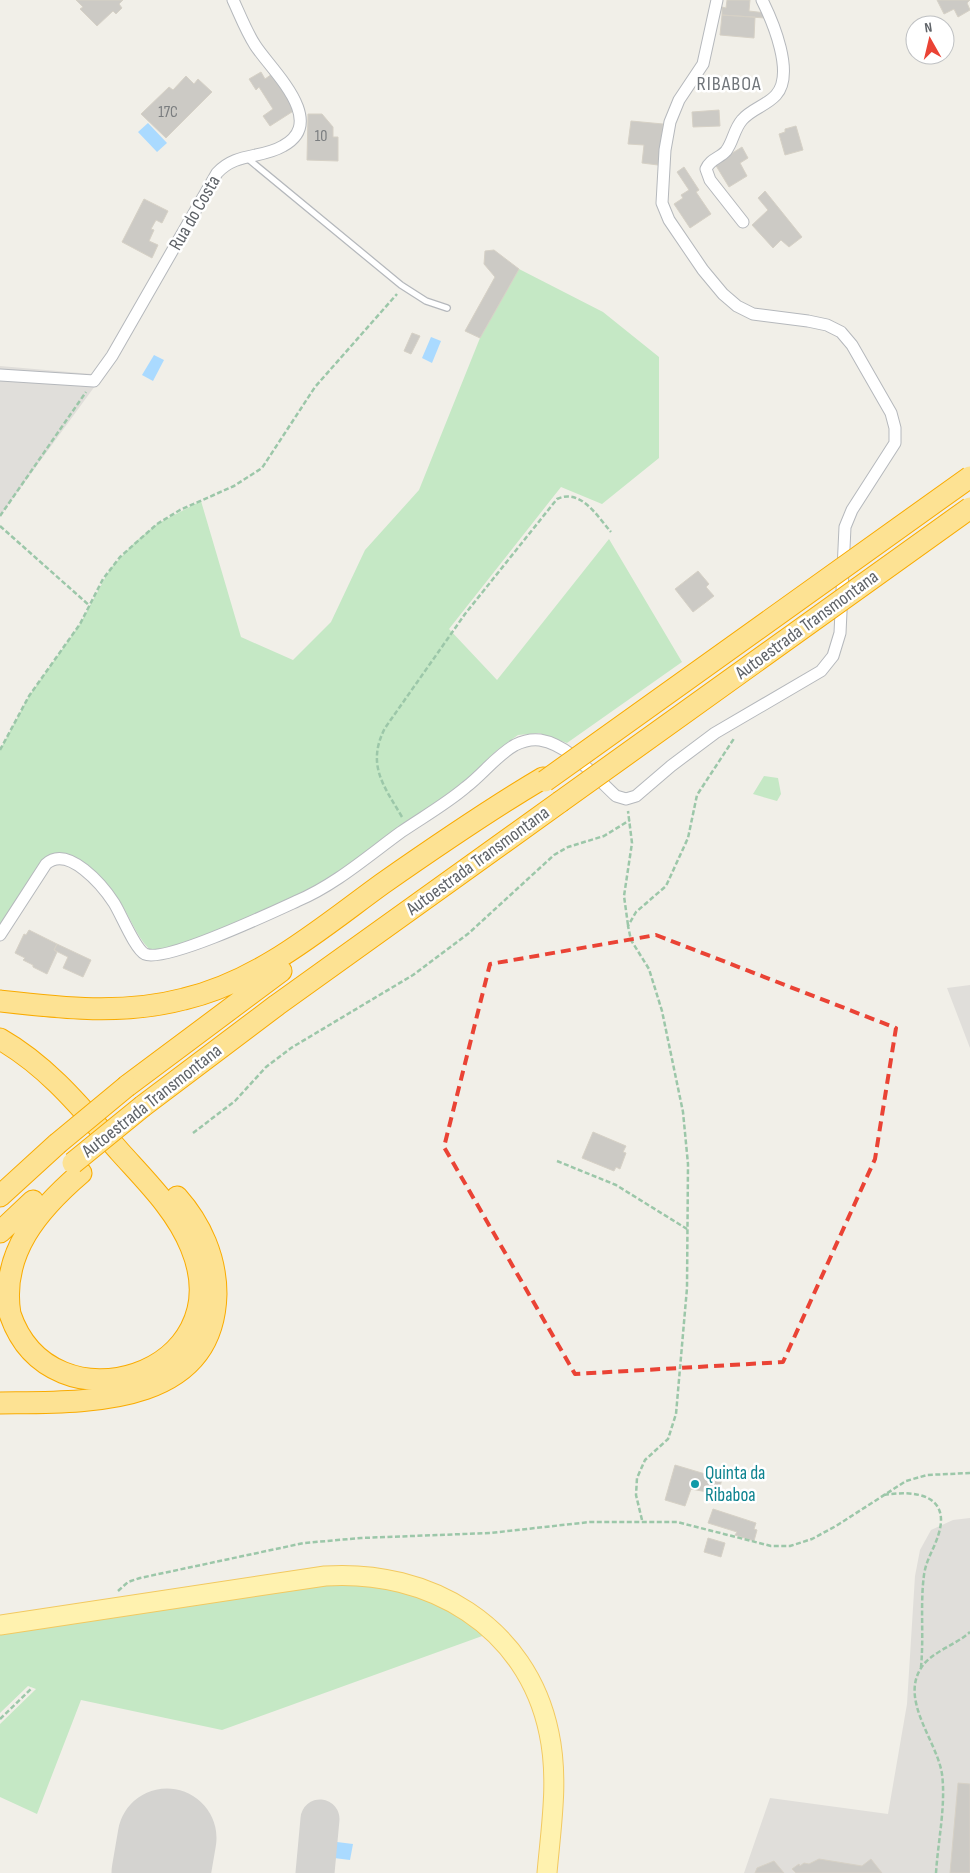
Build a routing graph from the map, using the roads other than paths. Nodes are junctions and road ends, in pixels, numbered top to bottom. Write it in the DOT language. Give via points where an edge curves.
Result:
graph roads {
  1 [pos="233,0"];
  2 [pos="717,0"];
  3 [pos="762,0"];
  4 [pos="246,156"];
  5 [pos="743,222"];
  6 [pos="447,308"];
  7 [pos="0,375"];
  8 [pos="970,477"];
  9 [pos="970,508"];
  10 [pos="544,779"];
  11 [pos="0,935"];
  12 [pos="0,1001"];
  13 [pos="0,1023"];
  14 [pos="0,1039"];
  15 [pos="77,1168"];
  16 [pos="0,1196"];
  17 [pos="0,1232"];
  18 [pos="0,1404"];
  19 [pos="2,1623"];
  20 [pos="547,1873"];
  1 -- 4 [label="street, Rua do Costa" via="255,45 290,91 300,114 298,130 289,142 278,149"];
  2 -- 11 [label="street" via="703,64 672,114 663,208 709,279 730,301 753,314 827,325 847,338 887,406 895,428 892,449 856,502 846,526 840,633 833,656 821,671 738,719 677,761 636,796 626,799 616,796 561,748 541,740 530,740 511,748 467,787 318,892 171,953 154,956 142,951 104,890 78,865 63,858 46,864"];
  3 -- 5 [label="street" via="778,39 782,85 772,98 742,119 726,150 706,169 710,180"];
  4 -- 6 [label="lane" via="404,287 426,301"];
  4 -- 7 [label="street, Rua do Costa" via="231,161 217,173 112,356 94,381"];
  8 -- 10 [label="highway, Autoestrada Transmontana, bridge"];
  9 -- 15 [label="highway, Autoestrada Transmontana, bridge" via="445,885 147,1110"];
  10 -- 12 [label="highway" via="451,835 288,952 224,987 169,1002 110,1010"];
  10 -- 16 [label="highway, Autoestrada Transmontana, bridge" via="201,1028 57,1144"];
  13 -- 18 [label="highway" via="34,1044 70,1076 183,1204 198,1225 208,1248 216,1288 214,1313 200,1348 182,1368 160,1383 133,1394 97,1401"];
  14 -- 15 [label="highway" via="35,1062 75,1100 168,1208 186,1236 195,1258 198,1306 186,1337 172,1354 152,1368 121,1379 85,1379 47,1363 20,1334 7,1302 7,1264 21,1233"];
  15 -- 17 [label="highway, Autoestrada Transmontana"];
  19 -- 20 [label="main road" via="352,1574 413,1584 438,1593 487,1627 520,1665 541,1706 549,1732 554,1787"];
}
